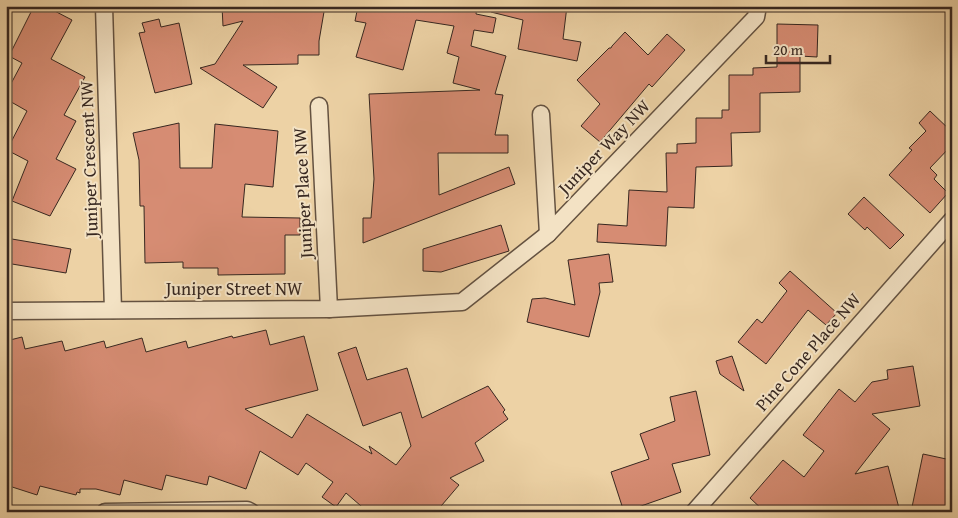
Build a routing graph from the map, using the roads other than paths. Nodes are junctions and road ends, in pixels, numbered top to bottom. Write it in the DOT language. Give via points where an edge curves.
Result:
graph roads {
  1 [pos="104,6"];
  2 [pos="758,6"];
  3 [pos="319,106"];
  4 [pos="541,114"];
  5 [pos="952,220"];
  6 [pos="548,234"];
  7 [pos="462,302"];
  8 [pos="329,309"];
  9 [pos="113,310"];
  10 [pos="6,311"];
  11 [pos="105,512"];
  12 [pos="251,512"];
  13 [pos="694,512"];
  1 -- 9 [label="street, Juniper Crescent NW"];
  2 -- 6 [label="street, Juniper Way NW" via="756,17"];
  3 -- 8 [label="street, Juniper Place NW"];
  4 -- 6 [label="street"];
  5 -- 13 [label="street, Pine Cone Place NW"];
  6 -- 7 [label="street, Juniper Way NW"];
  7 -- 8 [label="street, Juniper Street NW"];
  8 -- 9 [label="street, Juniper Street NW"];
  9 -- 10 [label="street, Juniper Street NW"];
  11 -- 12 [label="street"];
}
